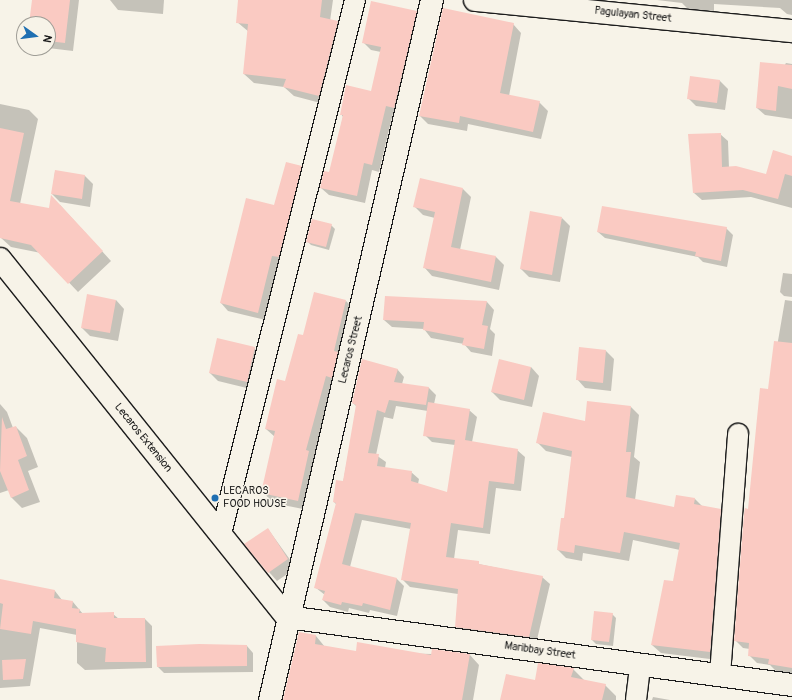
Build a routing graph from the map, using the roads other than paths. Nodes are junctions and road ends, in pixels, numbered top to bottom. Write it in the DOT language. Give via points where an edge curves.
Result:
graph roads {
  1 [pos="355,0"];
  2 [pos="432,0"];
  3 [pos="475,0"];
  4 [pos="792,31"];
  5 [pos="0,259"];
  6 [pos="738,434"];
  7 [pos="221,534"];
  8 [pos="287,617"];
  9 [pos="640,665"];
  10 [pos="720,675"];
  11 [pos="792,685"];
  12 [pos="270,700"];
  13 [pos="636,700"];
  1 -- 7 [label="street"];
  2 -- 8 [label="street, Lecaros Street" via="392,183"];
  3 -- 4 [label="street, Pagulayan Street"];
  5 -- 7 [label="street, Lecaros Extension"];
  6 -- 10 [label="street"];
  7 -- 8 [label="street, Lecaros Extension"];
  8 -- 9 [label="street, Maribbay Street"];
  8 -- 12 [label="street, Lecaros Street"];
  9 -- 10 [label="street, Maribbay Street"];
  9 -- 13 [label="street"];
  10 -- 11 [label="street, Maribbay Street"];
}
